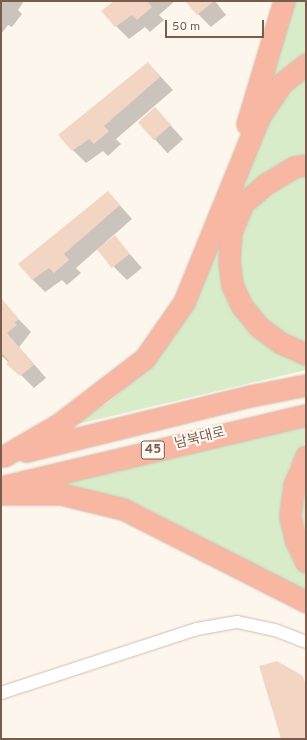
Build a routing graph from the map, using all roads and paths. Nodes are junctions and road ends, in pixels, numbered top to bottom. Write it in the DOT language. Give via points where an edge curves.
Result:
graph roads {
  1 [pos="284,1"];
  2 [pos="306,64"];
  3 [pos="306,165"];
  4 [pos="226,197"];
  5 [pos="306,354"];
  6 [pos="306,385"];
  7 [pos="306,415"];
  8 [pos="2,456"];
  9 [pos="306,456"];
  10 [pos="1,487"];
  11 [pos="1,494"];
  12 [pos="306,562"];
  13 [pos="306,602"];
  14 [pos="306,642"];
  15 [pos="1,693"];
  1 -- 4 [label="highway"];
  2 -- 4 [label="highway" via="282,83 259,117"];
  3 -- 5 [label="highway" via="294,167 267,183 243,203 231,232 229,261 232,285 242,306 259,327 281,344"];
  4 -- 8 [label="highway" via="184,302 145,358 59,424"];
  6 -- 8 [label="highway, 남북대로 / 45" via="250,396"];
  7 -- 10 [label="highway, 남북대로 / 45"];
  9 -- 12 [label="highway" via="294,486 290,516 296,541"];
  11 -- 13 [label="highway" via="61,494 123,509"];
  14 -- 15 [label="street" via="275,630 237,622 197,630"];
}
